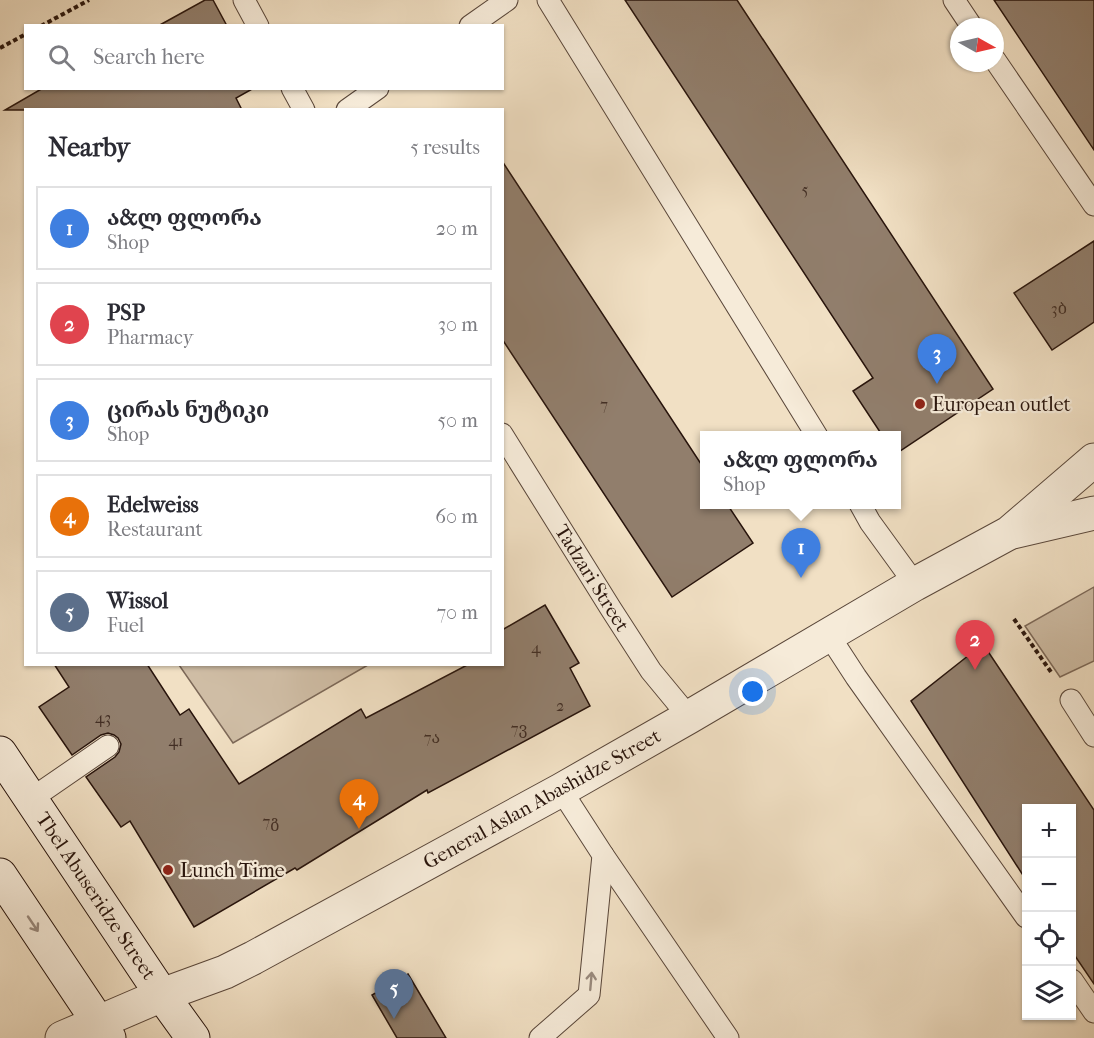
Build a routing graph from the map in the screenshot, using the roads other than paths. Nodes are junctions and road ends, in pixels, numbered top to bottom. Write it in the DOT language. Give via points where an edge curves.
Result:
graph roads {
  1 [pos="244,0"];
  2 [pos="507,0"];
  3 [pos="548,0"];
  4 [pos="954,0"];
  5 [pos="966,18"];
  6 [pos="257,24"];
  7 [pos="473,24"];
  8 [pos="1003,72"];
  9 [pos="293,90"];
  10 [pos="375,90"];
  11 [pos="302,108"];
  12 [pos="350,108"];
  13 [pos="1094,205"];
  14 [pos="815,431"];
  15 [pos="504,437"];
  16 [pos="1094,460"];
  17 [pos="863,509"];
  18 [pos="1094,513"];
  19 [pos="1009,533"];
  20 [pos="915,584"];
  21 [pos="828,634"];
  22 [pos="1071,700"];
  23 [pos="689,717"];
  24 [pos="1094,736"];
  25 [pos="108,746"];
  26 [pos="0,753"];
  27 [pos="561,790"];
  28 [pos="31,799"];
  29 [pos="603,855"];
  30 [pos="0,875"];
  31 [pos="1022,912"];
  32 [pos="1076,987"];
  33 [pos="162,995"];
  34 [pos="1094,1011"];
  35 [pos="104,1030"];
  36 [pos="62,1038"];
  37 [pos="193,1038"];
  38 [pos="540,1038"];
  39 [pos="728,1038"];
  1 -- 6 [label="lane"];
  2 -- 7 [label="lane"];
  3 -- 14 [label="lane"];
  4 -- 5 [label="lane"];
  8 -- 13 [label="lane"];
  9 -- 11 [label="lane"];
  10 -- 12 [label="lane"];
  15 -- 23 [label="lane, Tadzari Street" via="651,671"];
  16 -- 19 [label="street, General Aslan Abashidze Street"];
  17 -- 20 [label="lane"];
  18 -- 19 [label="street, General Aslan Abashidze Street"];
  19 -- 20 [label="street, General Aslan Abashidze Street"];
  20 -- 21 [label="street, General Aslan Abashidze Street"];
  21 -- 23 [label="street, General Aslan Abashidze Street"];
  21 -- 31 [label="lane"];
  22 -- 24 [label="lane"];
  23 -- 27 [label="street, General Aslan Abashidze Street"];
  25 -- 28 [label="lane"];
  26 -- 28 [label="street, Tbel Abuseridze Street"];
  27 -- 29 [label="lane"];
  27 -- 33 [label="street, General Aslan Abashidze Street" via="253,958"];
  28 -- 33 [label="street, Tbel Abuseridze Street"];
  38 -- 29 [label="lane, one-way" via="589,995"];
  29 -- 39 [label="lane"];
  30 -- 35 [label="street, one-way"];
  32 -- 34 [label="lane"];
  33 -- 35 [label="street, General Aslan Abashidze Street"];
  33 -- 37 [label="street, Tbel Abuseridze Street"];
  35 -- 36 [label="street, General Aslan Abashidze Street"];
}
